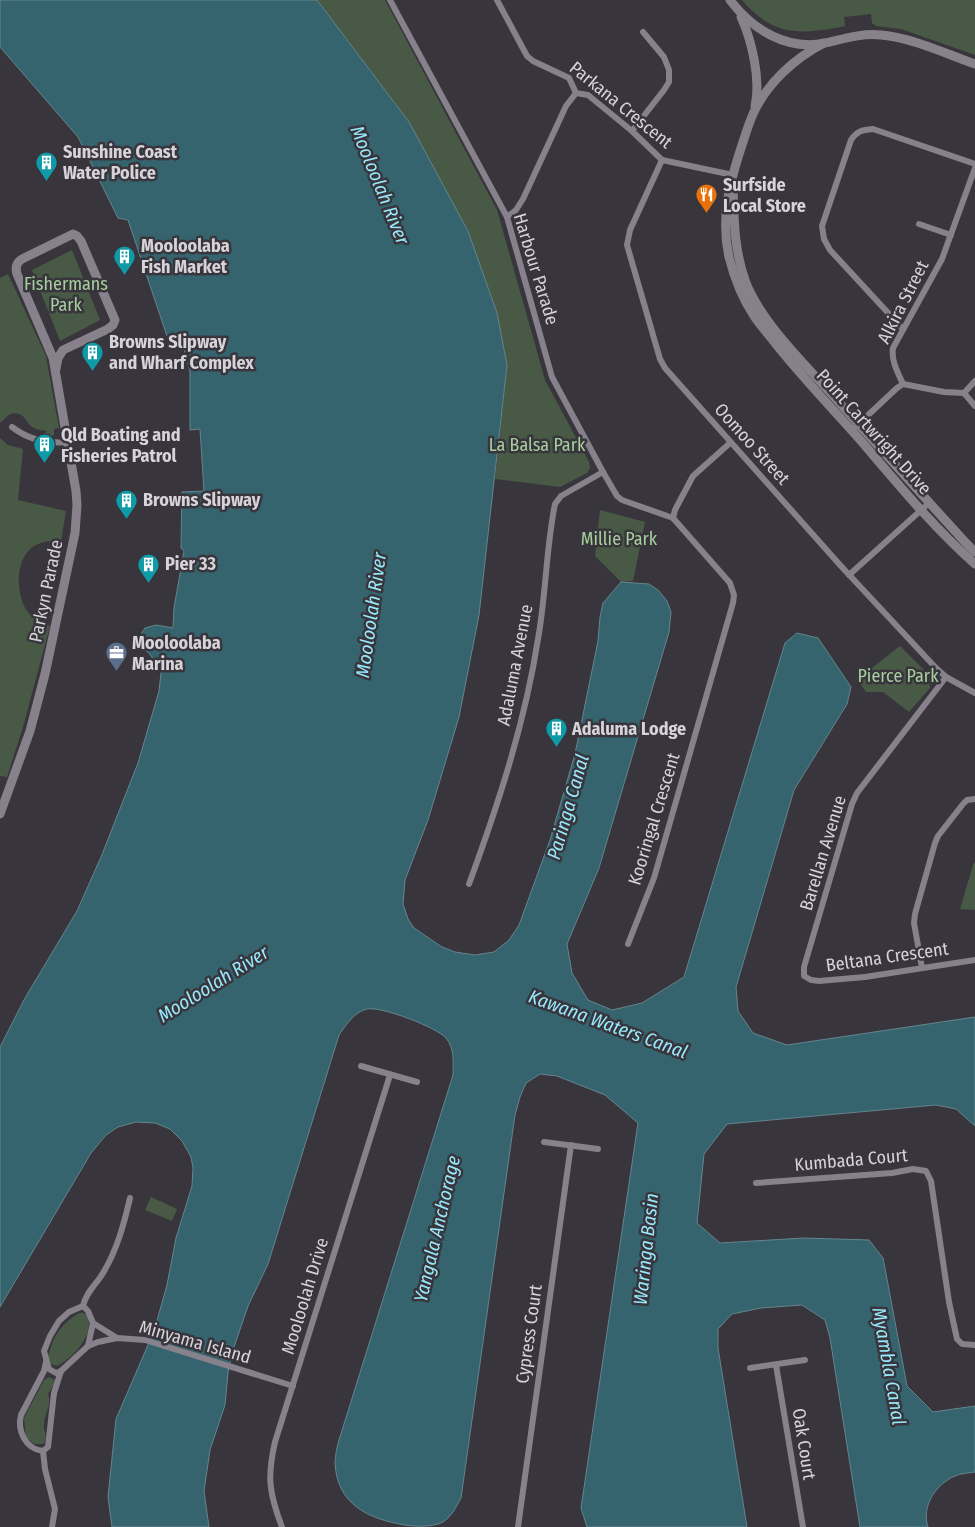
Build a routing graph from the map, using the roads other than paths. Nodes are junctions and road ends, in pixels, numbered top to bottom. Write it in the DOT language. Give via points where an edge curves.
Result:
graph roads {
  1 [pos="390,0"];
  2 [pos="497,0"];
  3 [pos="730,0"];
  4 [pos="739,12"];
  5 [pos="643,32"];
  6 [pos="824,43"];
  7 [pos="975,64"];
  8 [pos="576,93"];
  9 [pos="750,124"];
  10 [pos="632,131"];
  11 [pos="662,160"];
  12 [pos="975,164"];
  13 [pos="975,168"];
  14 [pos="733,175"];
  15 [pos="507,217"];
  16 [pos="919,224"];
  17 [pos="951,235"];
  18 [pos="903,329"];
  19 [pos="48,343"];
  20 [pos="63,350"];
  21 [pos="56,369"];
  22 [pos="975,381"];
  23 [pos="903,384"];
  24 [pos="964,393"];
  25 [pos="975,406"];
  26 [pos="12,427"];
  27 [pos="855,427"];
  28 [pos="68,442"];
  29 [pos="730,443"];
  30 [pos="603,472"];
  31 [pos="929,503"];
  32 [pos="922,510"];
  33 [pos="673,518"];
  34 [pos="975,552"];
  35 [pos="975,564"];
  36 [pos="849,575"];
  37 [pos="946,677"];
  38 [pos="975,693"];
  39 [pos="975,799"];
  40 [pos="0,814"];
  41 [pos="469,884"];
  42 [pos="628,944"];
  43 [pos="975,960"];
  44 [pos="922,968"];
  45 [pos="804,976"];
  46 [pos="360,1066"];
  47 [pos="390,1075"];
  48 [pos="417,1082"];
  49 [pos="544,1142"];
  50 [pos="571,1146"];
  51 [pos="598,1149"];
  52 [pos="756,1183"];
  53 [pos="130,1198"];
  54 [pos="83,1306"];
  55 [pos="93,1323"];
  56 [pos="117,1338"];
  57 [pos="975,1344"];
  58 [pos="88,1346"];
  59 [pos="805,1360"];
  60 [pos="46,1362"];
  61 [pos="776,1365"];
  62 [pos="750,1368"];
  63 [pos="62,1371"];
  64 [pos="293,1386"];
  65 [pos="43,1451"];
  66 [pos="52,1527"];
  67 [pos="282,1527"];
  68 [pos="518,1527"];
  69 [pos="803,1527"];
  1 -- 15 [label="street, Harbour Parade"];
  2 -- 8 [label="street, Parkana Crescent" via="527,56 569,78"];
  3 -- 4 [label="street"];
  4 -- 6 [label="street" via="760,30 783,40 804,45"];
  4 -- 9 [label="street, Point Cartwright Drive" via="750,39 758,88"];
  5 -- 10 [label="street" via="664,57 669,82"];
  6 -- 7 [label="street" via="857,36 888,36 910,40"];
  6 -- 9 [label="street, Point Cartwright Drive" via="789,67 763,97"];
  8 -- 10 [label="street, Parkana Crescent" via="588,96"];
  8 -- 15 [label="street" via="566,106 523,199"];
  9 -- 14 [label="street, Point Cartwright Drive"];
  10 -- 11 [label="street, Parkana Crescent"];
  11 -- 14 [label="street, Parkana Crescent"];
  11 -- 29 [label="street, Oomoo Street" via="627,238 629,251 660,360"];
  12 -- 18 [label="street" via="873,129 862,130 851,140 822,226 824,239 830,250"];
  13 -- 17 [label="street, Alkira Street"];
  14 -- 27 [label="street, Point Cartwright Drive" via="726,206 728,249 737,282 786,358"];
  15 -- 30 [label="street, Harbour Parade" via="552,377"];
  16 -- 17 [label="street"];
  17 -- 18 [label="street, Alkira Street" via="942,259"];
  18 -- 23 [label="street, Alkira Street" via="892,356"];
  19 -- 20 [label="street"];
  19 -- 20 [label="street, Parkyn Parade" via="17,274 17,266 22,258 73,234 81,241 115,320 108,329"];
  19 -- 21 [label="street, Parkyn Parade"];
  20 -- 21 [label="street, Parkyn Parade" via="58,356"];
  21 -- 28 [label="street, Parkyn Parade"];
  22 -- 24 [label="street"];
  23 -- 24 [label="street"];
  23 -- 27 [label="street"];
  24 -- 25 [label="street"];
  26 -- 28 [label="street" via="29,438"];
  27 -- 31 [label="street, Point Cartwright Drive"];
  27 -- 32 [label="street, Point Cartwright Drive"];
  28 -- 40 [label="street, Parkyn Parade" via="77,505 72,547 32,726"];
  29 -- 33 [label="street" via="693,476"];
  29 -- 36 [label="street, Oomoo Street"];
  30 -- 33 [label="street, Harbour Parade" via="622,500"];
  30 -- 41 [label="street, Adaluma Avenue" via="561,496 555,504 538,640 518,735"];
  31 -- 32 [label="street"];
  31 -- 34 [label="street, Point Cartwright Drive"];
  32 -- 35 [label="street, Point Cartwright Drive"];
  32 -- 36 [label="street"];
  33 -- 42 [label="street, Kooringal Crescent" via="730,583 734,595 654,878"];
  36 -- 37 [label="street, Oomoo Street"];
  37 -- 38 [label="street, Oomoo Street"];
  37 -- 45 [label="street, Barellan Avenue" via="857,793 804,967"];
  39 -- 44 [label="street" via="963,804 935,843 914,923"];
  43 -- 44 [label="street, Beltana Crescent"];
  44 -- 45 [label="street, Beltana Crescent" via="820,981"];
  46 -- 47 [label="street"];
  47 -- 48 [label="street"];
  47 -- 64 [label="street, Mooloolah Drive"];
  49 -- 50 [label="street"];
  50 -- 51 [label="street"];
  50 -- 68 [label="street, Cypress Court"];
  52 -- 57 [label="street, Kumbada Court" via="913,1169 926,1171 931,1181 949,1302 958,1339 962,1344"];
  53 -- 54 [label="street" via="123,1229 103,1273 85,1297"];
  54 -- 55 [label="street, Minyama Island"];
  54 -- 60 [label="street" via="59,1321 44,1351"];
  55 -- 56 [label="street, Minyama Island"];
  55 -- 58 [label="street"];
  56 -- 58 [label="street, Minyama Island"];
  56 -- 64 [label="street, Minyama Island" via="145,1340"];
  58 -- 63 [label="street, Minyama Island"];
  59 -- 61 [label="street"];
  60 -- 63 [label="street" via="53,1372"];
  60 -- 65 [label="street" via="20,1420 22,1436 30,1446"];
  61 -- 62 [label="street"];
  61 -- 69 [label="street, Oak Court"];
  63 -- 65 [label="street, Minyama Island" via="54,1393 48,1447"];
  64 -- 67 [label="street, Mooloolah Drive" via="269,1466 274,1507"];
  65 -- 66 [label="street, Minyama Island" via="55,1509"];
}
